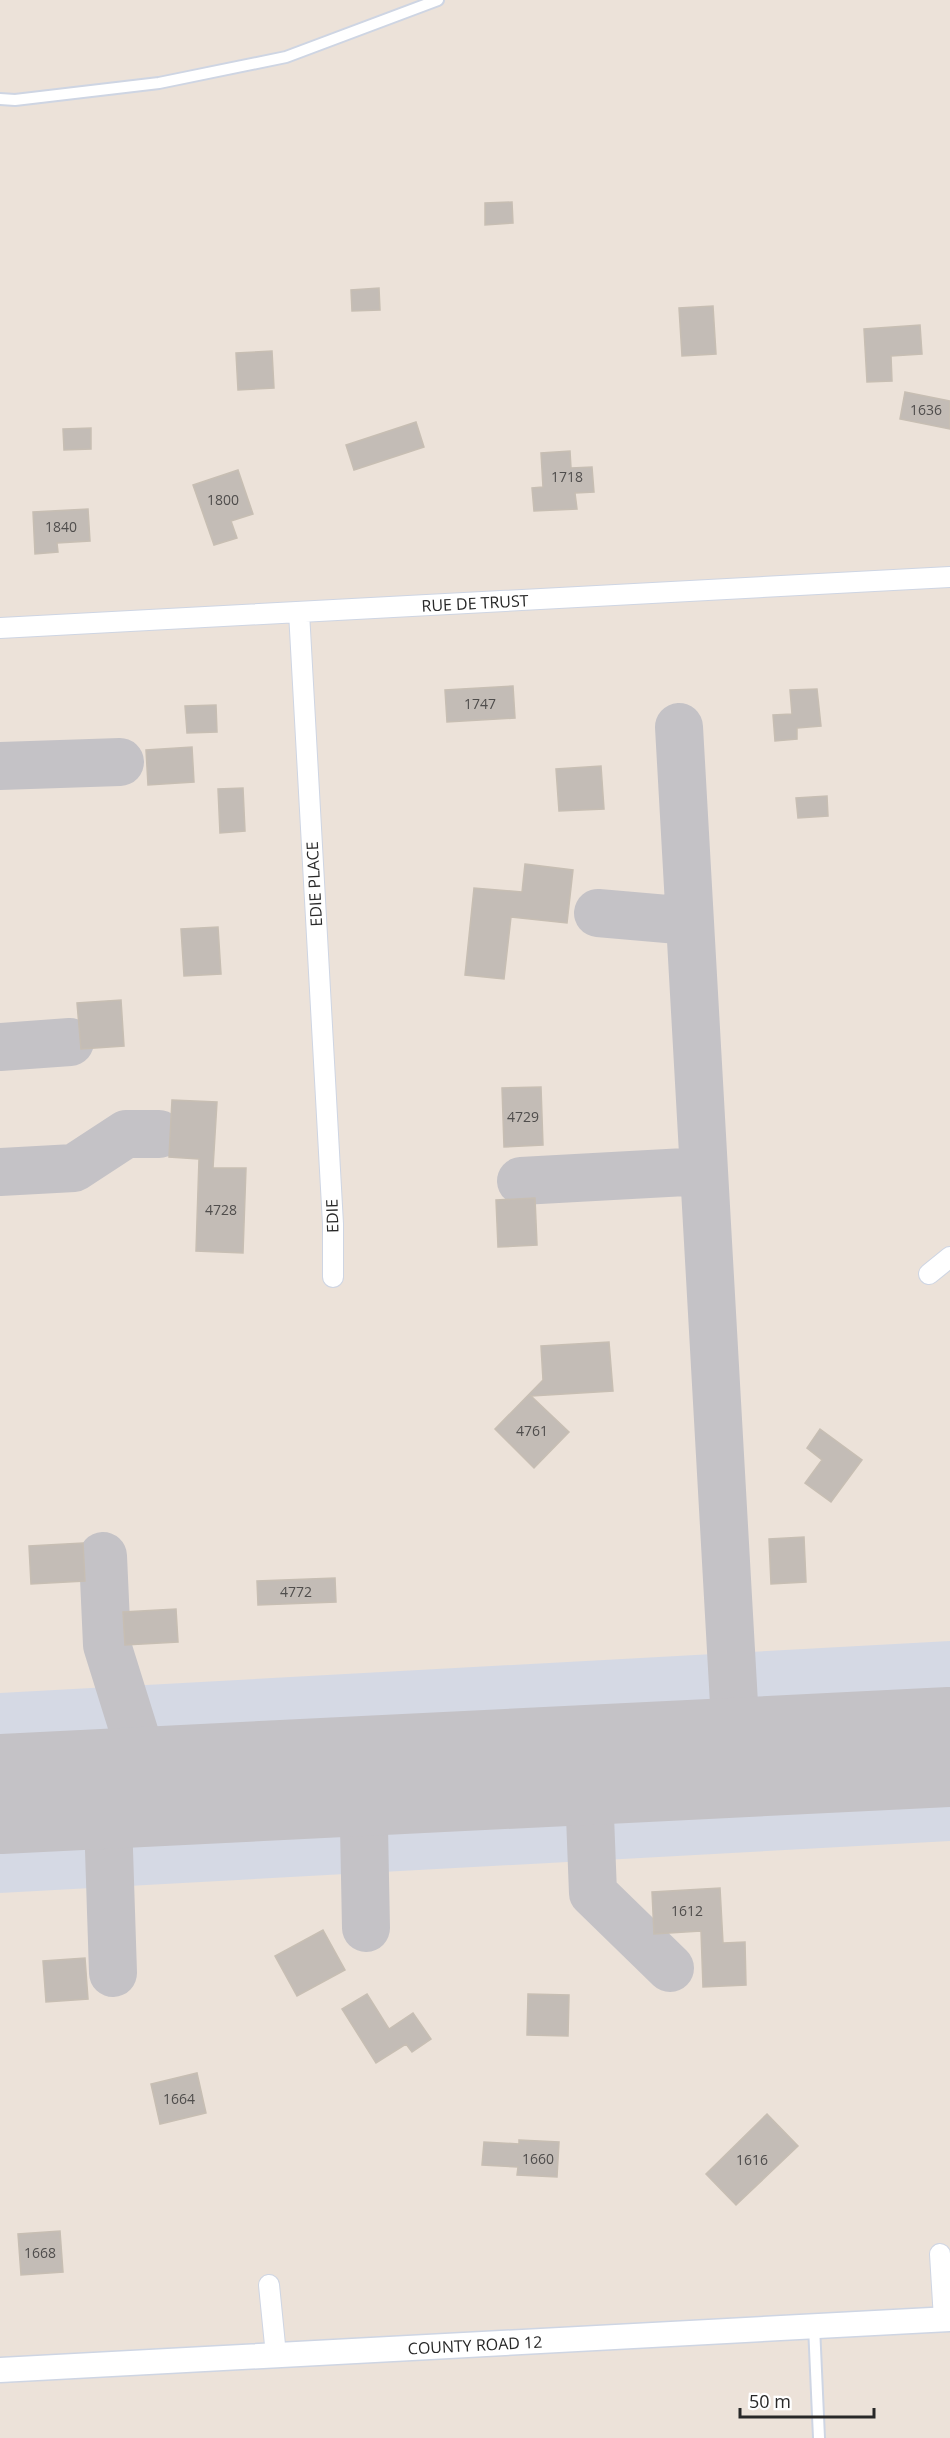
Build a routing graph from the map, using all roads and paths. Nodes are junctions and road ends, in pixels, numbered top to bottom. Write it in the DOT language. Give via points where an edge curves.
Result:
graph roads {
  1 [pos="438,0"];
  2 [pos="0,99"];
  3 [pos="950,577"];
  4 [pos="299,612"];
  5 [pos="0,628"];
  6 [pos="329,1155"];
  7 [pos="950,1257"];
  8 [pos="929,1274"];
  9 [pos="333,1277"];
  10 [pos="940,2254"];
  11 [pos="269,2285"];
  12 [pos="947,2319"];
  13 [pos="814,2326"];
  14 [pos="276,2355"];
  15 [pos="0,2370"];
  16 [pos="819,2438"];
  1 -- 2 [label="lane" via="286,57 159,83"];
  3 -- 4 [label="street, RUE DE TRUST"];
  4 -- 5 [label="street, RUE DE TRUST"];
  4 -- 6 [label="street, EDIE PLACE"];
  6 -- 9 [label="street, EDIE"];
  7 -- 8 [label="street"];
  10 -- 12 [label="street"];
  11 -- 14 [label="street"];
  12 -- 13 [label="street, COUNTY ROAD 12"];
  13 -- 14 [label="street, COUNTY ROAD 12"];
  13 -- 16 [label="lane"];
  14 -- 15 [label="street, COUNTY ROAD 12"];
}
